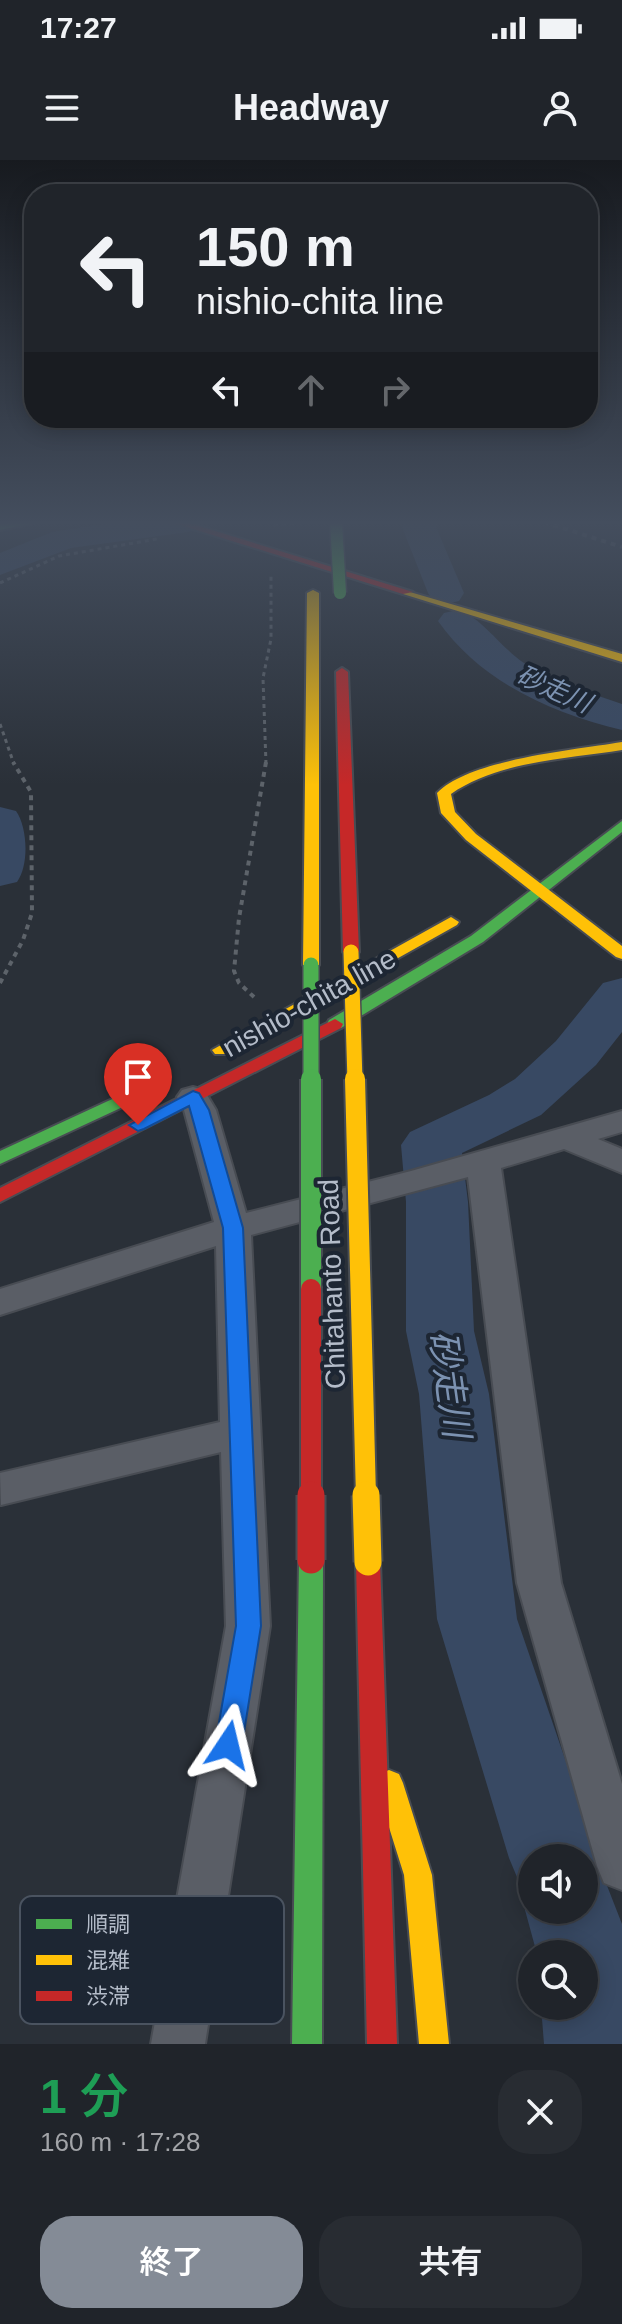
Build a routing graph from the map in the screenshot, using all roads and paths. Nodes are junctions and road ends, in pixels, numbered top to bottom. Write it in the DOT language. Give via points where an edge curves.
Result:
graph roads {
  1 [pos="270,610"];
  2 [pos="313,610"];
  3 [pos="465,610"];
  4 [pos="341,654"];
  5 [pos="622,658"];
  6 [pos="0,724"];
  7 [pos="622,746"];
  8 [pos="622,825"];
  9 [pos="540,893"];
  10 [pos="472,908"];
  11 [pos="620,952"];
  12 [pos="0,983"];
  13 [pos="283,1016"];
  14 [pos="205,1059"];
  15 [pos="139,1093"];
  16 [pos="193,1097"];
  17 [pos="622,1121"];
  18 [pos="568,1138"];
  19 [pos="0,1158"];
  20 [pos="622,1162"];
  21 [pos="470,1164"];
  22 [pos="0,1196"];
  23 [pos="233,1228"];
  24 [pos="0,1302"];
  25 [pos="241,1432"];
  26 [pos="1,1489"];
  27 [pos="373,1735"];
  28 [pos="622,1866"];
  29 [pos="203,1896"];
  30 [pos="181,2024"];
  31 [pos="178,2044"];
  32 [pos="307,2044"];
  33 [pos="382,2044"];
  34 [pos="434,2044"];
  1 -- 13 [label="path" via="263,678 265,785 234,971 239,983"];
  2 -- 32 [label="main road, Chitahanto Road, bridge"];
  3 -- 5 [label="main road"];
  4 -- 27 [label="main road, Chitahanto Road, bridge"];
  6 -- 12 [label="path" via="31,792 33,881 32,913"];
  7 -- 9 [label="main road" via="488,772 456,781 444,793 448,813"];
  8 -- 9 [label="main road, nishio-chita line"];
  9 -- 11 [label="main road"];
  9 -- 16 [label="main road, nishio-chita line" via="477,939 355,1014"];
  10 -- 13 [label="main road, nishio-chita line"];
  13 -- 14 [label="main road, nishio-chita line"];
  15 -- 19 [label="main road"];
  16 -- 22 [label="main road, nishio-chita line"];
  16 -- 23 [label="street"];
  17 -- 18 [label="street"];
  18 -- 20 [label="street"];
  18 -- 21 [label="street"];
  21 -- 23 [label="street"];
  21 -- 28 [label="street" via="539,1583"];
  23 -- 24 [label="street"];
  23 -- 25 [label="street"];
  25 -- 26 [label="street"];
  25 -- 29 [label="street" via="248,1626"];
  27 -- 33 [label="main road, Chitahanto Road"];
  27 -- 34 [label="main road" via="418,1875"];
  30 -- 31 [label="street"];
}
